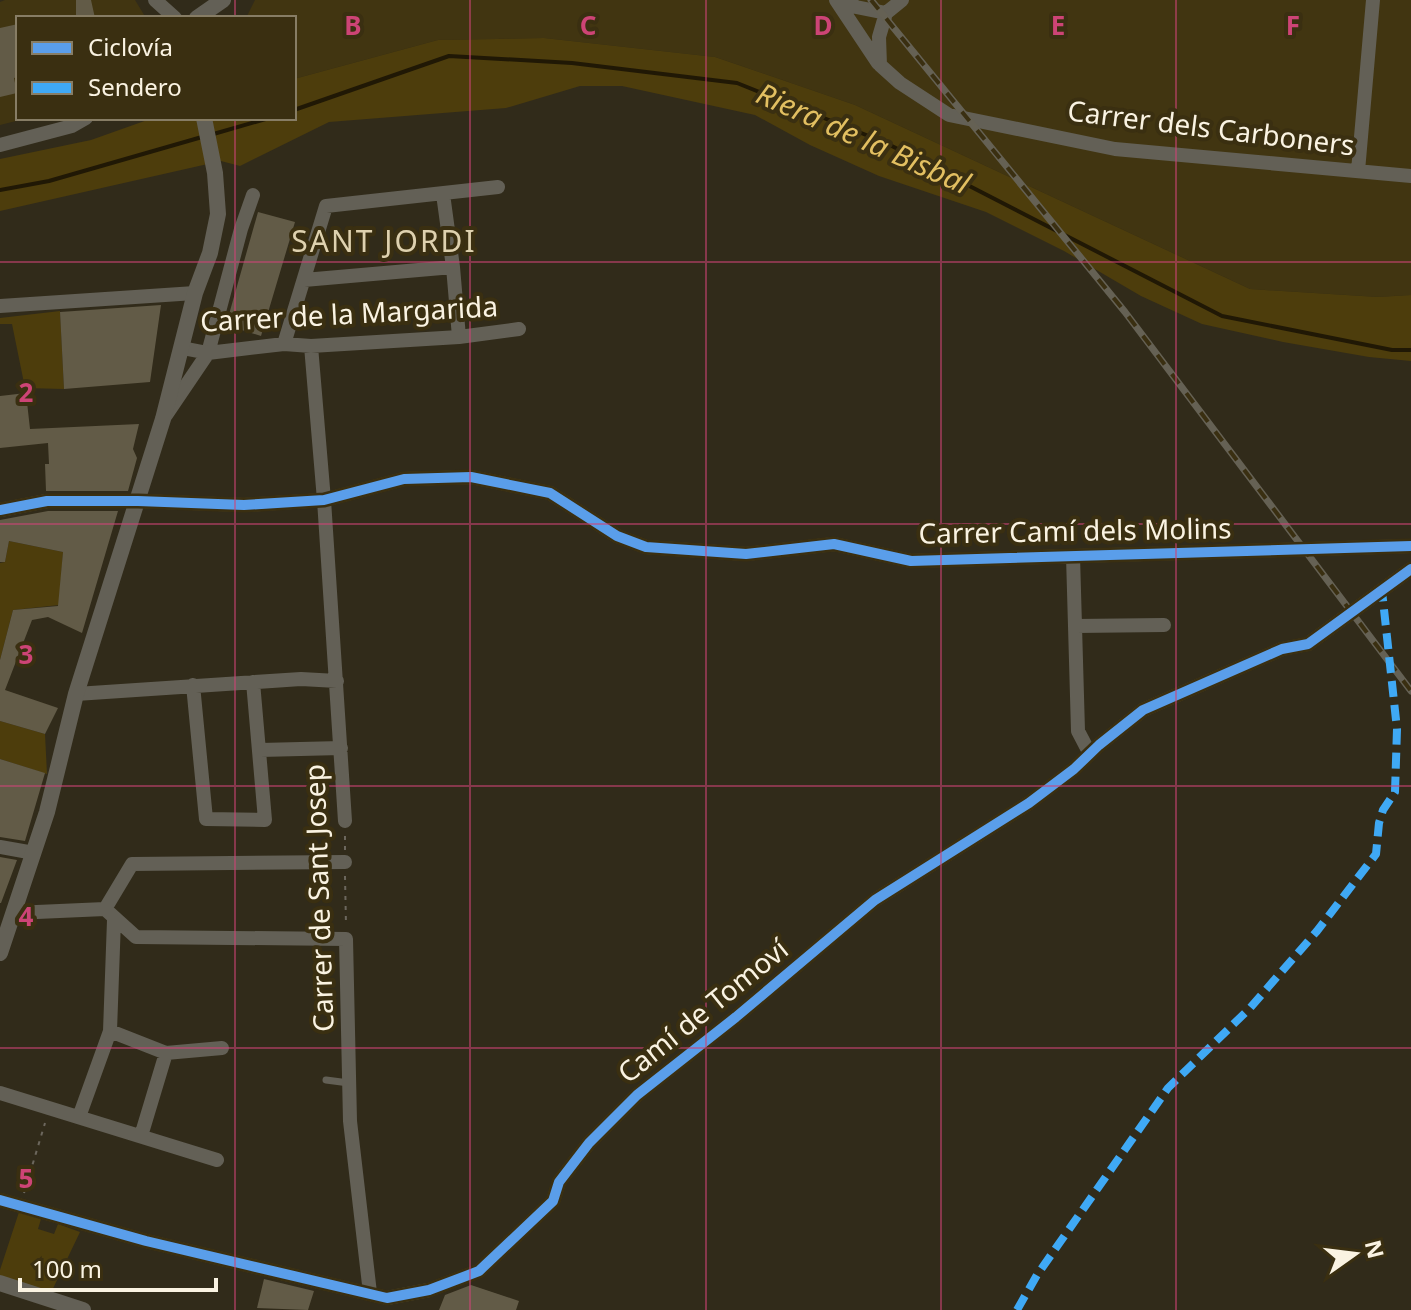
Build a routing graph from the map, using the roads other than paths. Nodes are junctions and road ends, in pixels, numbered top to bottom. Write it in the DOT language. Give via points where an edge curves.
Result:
graph roads {
  1 [pos="155,0"];
  2 [pos="225,0"];
  3 [pos="836,0"];
  4 [pos="845,0"];
  5 [pos="902,0"];
  6 [pos="1373,0"];
  7 [pos="886,13"];
  8 [pos="173,16"];
  9 [pos="200,16"];
  10 [pos="880,65"];
  11 [pos="82,120"];
  12 [pos="204,120"];
  13 [pos="0,145"];
  14 [pos="1358,171"];
  15 [pos="1411,176"];
  16 [pos="498,187"];
  17 [pos="443,194"];
  18 [pos="253,195"];
  19 [pos="453,267"];
  20 [pos="304,280"];
  21 [pos="195,293"];
  22 [pos="0,306"];
  23 [pos="519,329"];
  24 [pos="459,337"];
  25 [pos="284,344"];
  26 [pos="311,346"];
  27 [pos="182,348"];
  28 [pos="208,353"];
  29 [pos="162,421"];
  30 [pos="324,500"];
  31 [pos="138,501"];
  32 [pos="0,510"];
  33 [pos="1411,546"];
  34 [pos="1073,556"];
  35 [pos="1411,569"];
  36 [pos="1164,625"];
  37 [pos="1076,626"];
  38 [pos="337,681"];
  39 [pos="253,682"];
  40 [pos="193,685"];
  41 [pos="76,694"];
  42 [pos="341,748"];
  43 [pos="260,750"];
  44 [pos="1090,754"];
  45 [pos="345,821"];
  46 [pos="0,847"];
  47 [pos="34,853"];
  48 [pos="345,862"];
  49 [pos="14,913"];
  50 [pos="110,914"];
  51 [pos="1,948"];
  52 [pos="110,1031"];
  53 [pos="222,1048"];
  54 [pos="166,1053"];
  55 [pos="326,1080"];
  56 [pos="351,1083"];
  57 [pos="0,1093"];
  58 [pos="79,1117"];
  59 [pos="141,1136"];
  60 [pos="217,1160"];
  61 [pos="0,1200"];
  62 [pos="0,1283"];
  63 [pos="376,1300"];
  64 [pos="44,1305"];
  65 [pos="83,1310"];
  1 -- 8 [label="street"];
  2 -- 9 [label="street"];
  3 -- 10 [label="street, Carrer dels Carboners"];
  4 -- 7 [label="street"];
  5 -- 7 [label="street"];
  6 -- 14 [label="street"];
  7 -- 10 [label="street" via="879,37"];
  10 -- 14 [label="street, Carrer dels Carboners" via="949,115 1115,149"];
  11 -- 13 [label="street"];
  12 -- 21 [label="street" via="218,214"];
  14 -- 15 [label="street, Carrer dels Carboners"];
  16 -- 17 [label="street"];
  17 -- 19 [label="street"];
  17 -- 20 [label="street" via="326,206"];
  18 -- 28 [label="street"];
  19 -- 20 [label="street"];
  19 -- 24 [label="street"];
  20 -- 25 [label="street"];
  21 -- 22 [label="street"];
  21 -- 27 [label="street"];
  23 -- 24 [label="street, Carrer de la Margarida"];
  24 -- 26 [label="street, Carrer de la Margarida"];
  25 -- 26 [label="street, Carrer de la Margarida"];
  25 -- 28 [label="street, Carrer de la Margarida"];
  26 -- 30 [label="street, Carrer de Sant Josep"];
  27 -- 28 [label="street, Carrer de la Margarida"];
  27 -- 29 [label="street"];
  28 -- 29 [label="street"];
  29 -- 31 [label="street"];
  30 -- 31 [label="street, Carrer Camí dels Molins" via="244,505"];
  30 -- 34 [label="street, Carrer Camí dels Molins" via="404,479 471,477 550,493 617,536 646,547 746,554 834,544 911,561"];
  30 -- 38 [label="street, Carrer de Sant Josep"];
  31 -- 32 [label="street, Carrer Camí dels Molins" via="47,501"];
  31 -- 41 [label="street"];
  33 -- 34 [label="street, Carrer Camí dels Molins"];
  34 -- 37 [label="street"];
  35 -- 44 [label="street, Camí de Tomoví" via="1308,644 1282,649 1143,710"];
  36 -- 37 [label="street"];
  37 -- 44 [label="street" via="1078,731"];
  38 -- 39 [label="street"];
  38 -- 42 [label="street, Carrer de Sant Josep"];
  39 -- 40 [label="street"];
  39 -- 43 [label="street"];
  40 -- 41 [label="street"];
  40 -- 43 [label="street" via="206,819 265,820"];
  41 -- 47 [label="street"];
  42 -- 43 [label="street"];
  42 -- 45 [label="street, Carrer de Sant Josep"];
  44 -- 63 [label="street, Camí de Tomoví" via="1029,803 875,900 637,1095 589,1143 559,1182 553,1201 479,1271 429,1290"];
  46 -- 47 [label="street"];
  47 -- 49 [label="street"];
  48 -- 50 [label="street" via="132,864"];
  49 -- 50 [label="street"];
  49 -- 51 [label="street"];
  50 -- 52 [label="street"];
  50 -- 56 [label="street, Carrer de Sant Josep" via="136,937 346,939"];
  52 -- 54 [label="street"];
  52 -- 58 [label="street"];
  53 -- 54 [label="street"];
  54 -- 59 [label="street"];
  55 -- 56 [label="lane"];
  56 -- 63 [label="street, Carrer de Sant Josep" via="350,1121"];
  57 -- 58 [label="street"];
  58 -- 59 [label="street"];
  59 -- 60 [label="street"];
  61 -- 63 [label="street, Camí de Tomoví"];
  62 -- 64 [label="street"];
  64 -- 65 [label="street"];
}
